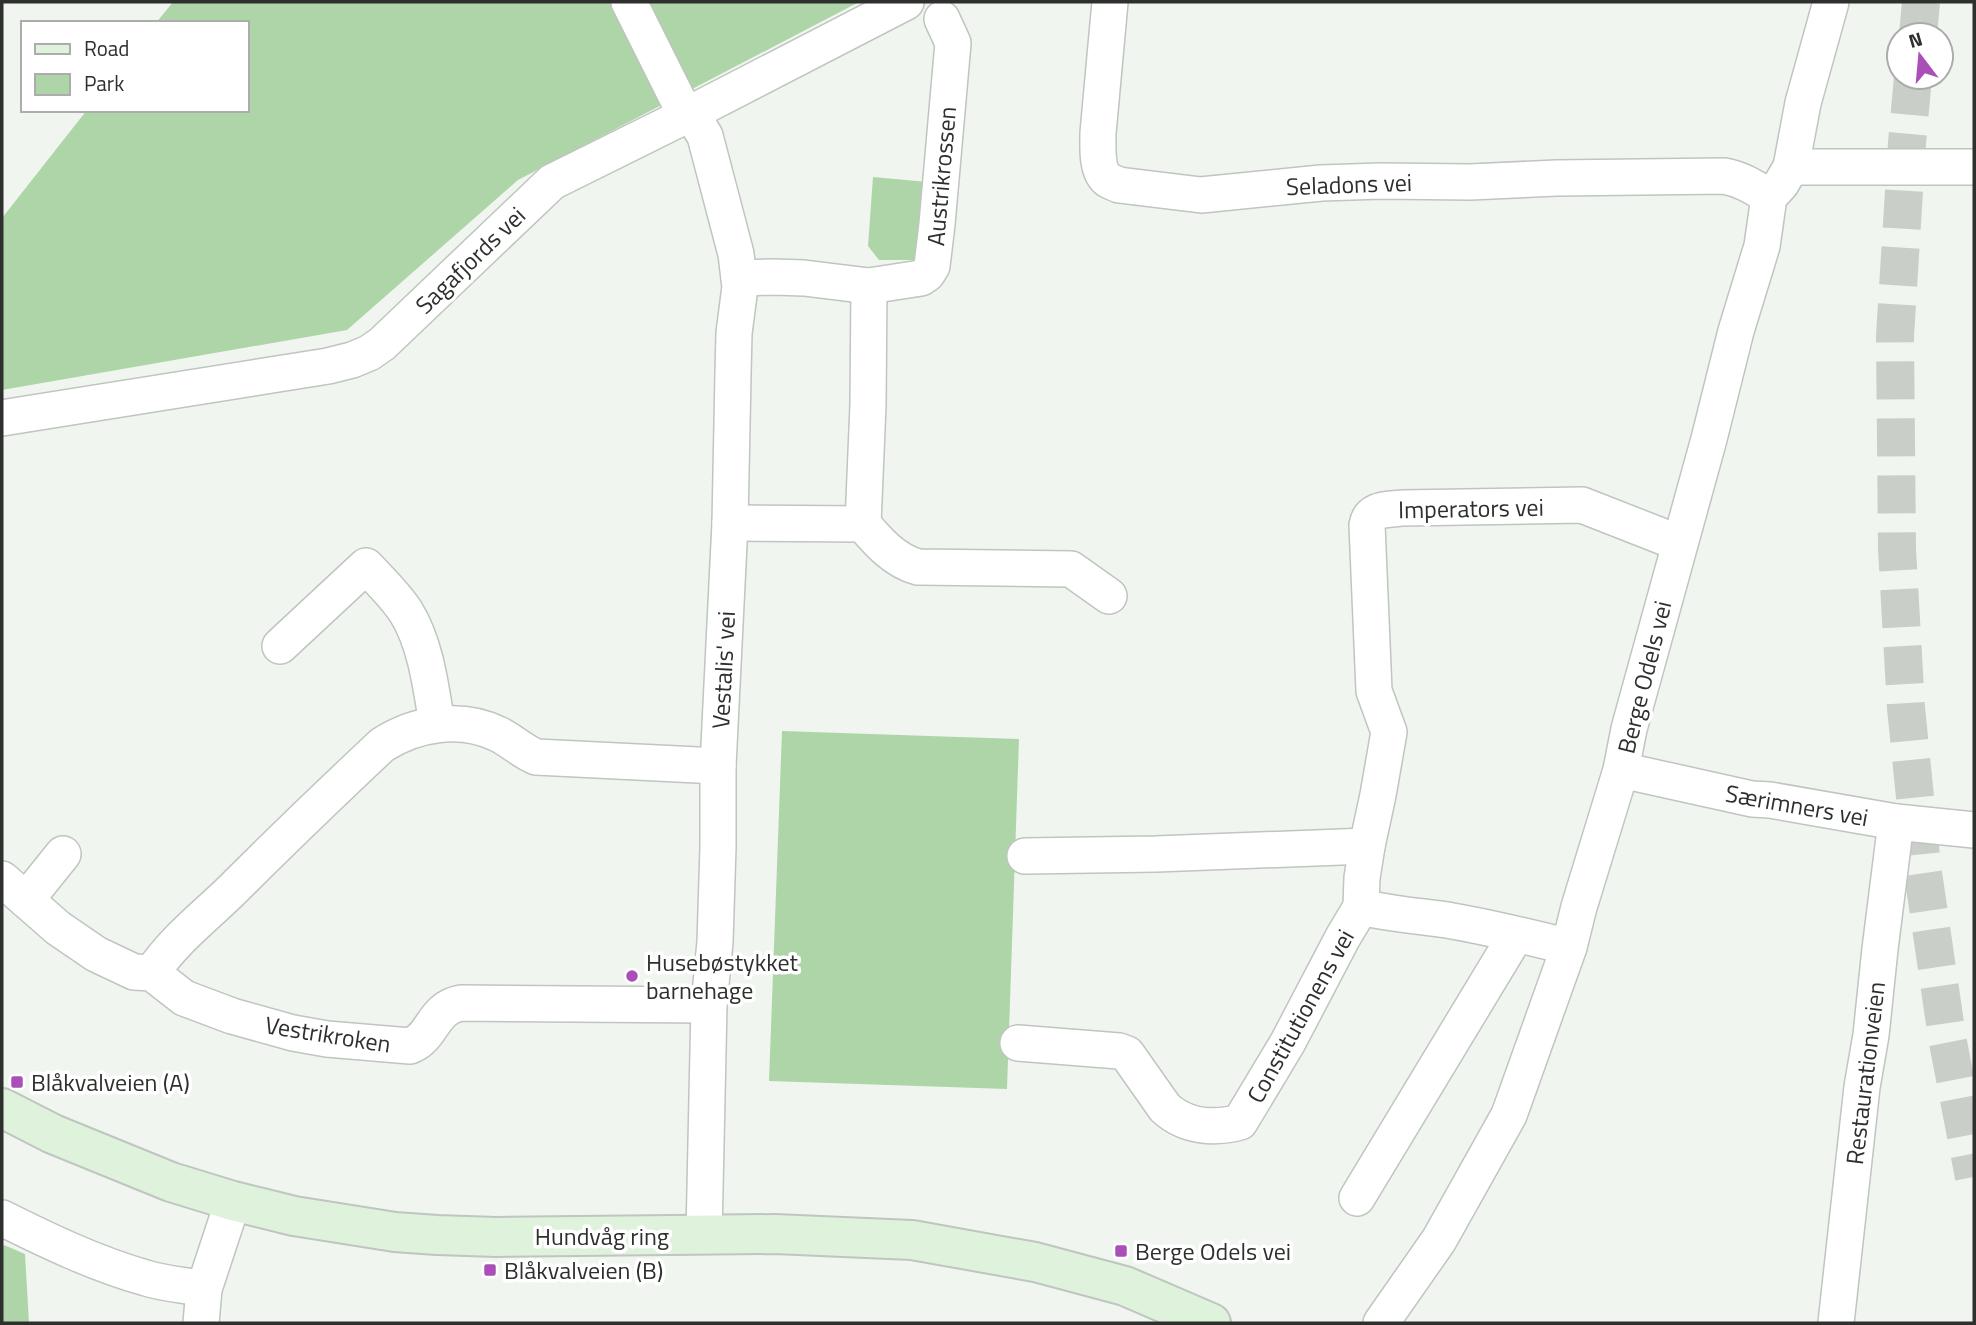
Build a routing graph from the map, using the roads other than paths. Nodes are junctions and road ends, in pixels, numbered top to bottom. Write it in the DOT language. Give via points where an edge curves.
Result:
graph roads {
  1 [pos="629,2"];
  2 [pos="906,2"];
  3 [pos="1110,2"];
  4 [pos="1831,2"];
  5 [pos="943,19"];
  6 [pos="691,113"];
  7 [pos="1791,167"];
  8 [pos="1974,167"];
  9 [pos="1769,197"];
  10 [pos="739,278"];
  11 [pos="869,286"];
  12 [pos="2,418"];
  13 [pos="730,523"];
  14 [pos="863,524"];
  15 [pos="1679,543"];
  16 [pos="1110,596"];
  17 [pos="280,646"];
  18 [pos="1381,710"];
  19 [pos="437,724"];
  20 [pos="718,766"];
  21 [pos="1621,770"];
  22 [pos="1896,822"];
  23 [pos="1974,831"];
  24 [pos="1367,846"];
  25 [pos="63,854"];
  26 [pos="1025,856"];
  27 [pos="14,890"];
  28 [pos="1361,907"];
  29 [pos="1516,935"];
  30 [pos="1569,947"];
  31 [pos="152,973"];
  32 [pos="709,1005"];
  33 [pos="1018,1043"];
  34 [pos="2,1108"];
  35 [pos="1357,1198"];
  36 [pos="233,1201"];
  37 [pos="2,1218"];
  38 [pos="704,1234"];
  39 [pos="204,1289"];
  40 [pos="201,1323"];
  41 [pos="1211,1323"];
  42 [pos="1381,1323"];
  43 [pos="1836,1323"];
  1 -- 6 [label="street, Vestalis' vei" via="679,102"];
  2 -- 6 [label="street, Sagafjords vei"];
  3 -- 9 [label="street, Seladons vei" via="1098,133 1103,173 1119,185 1201,195 1321,183 1724,176 1737,178"];
  4 -- 7 [label="street, Berge Odels vei"];
  5 -- 11 [label="street, Austrikrossen" via="953,43 932,266 921,278"];
  6 -- 10 [label="street, Vestalis' vei" via="705,136"];
  6 -- 12 [label="street, Sagafjords vei" via="552,182 369,353 328,366"];
  7 -- 8 [label="street"];
  7 -- 9 [label="street, Berge Odels vei"];
  9 -- 15 [label="street, Berge Odels vei" via="1762,246"];
  10 -- 11 [label="street, Austrikrossen" via="775,276"];
  10 -- 13 [label="street, Vestalis' vei"];
  11 -- 14 [label="street"];
  13 -- 14 [label="street"];
  13 -- 20 [label="street, Vestalis' vei"];
  14 -- 16 [label="street" via="878,542 910,565 1072,569"];
  15 -- 18 [label="street, Imperators vei" via="1582,505 1402,508 1373,513 1367,525 1372,654 1374,691"];
  15 -- 21 [label="street, Berge Odels vei"];
  17 -- 19 [label="street" via="366,566 400,604 414,630 427,668"];
  18 -- 24 [label="street, Constitutionens vei" via="1389,732"];
  19 -- 20 [label="street" via="484,729 536,757"];
  19 -- 31 [label="street" via="399,734 382,745 184,934"];
  20 -- 32 [label="street, Vestalis' vei" via="715,942"];
  21 -- 22 [label="street, Særimners vei" via="1752,799"];
  21 -- 30 [label="street, Berge Odels vei"];
  22 -- 23 [label="street, Særimners vei"];
  22 -- 43 [label="street, Restaurationveien"];
  24 -- 26 [label="street"];
  24 -- 28 [label="street, Constitutionens vei"];
  25 -- 27 [label="street, Vestrikroken"];
  27 -- 31 [label="street, Vestrikroken" via="96,954 134,972"];
  28 -- 29 [label="street, Constitutionens vei"];
  28 -- 33 [label="street, Constitutionens vei" via="1240,1122 1203,1126 1171,1113 1127,1054 1119,1051"];
  29 -- 30 [label="street, Constitutionens vei"];
  29 -- 35 [label="street"];
  30 -- 42 [label="street, Berge Odels vei" via="1509,1115 1439,1240"];
  31 -- 32 [label="street, Vestrikroken" via="184,998 232,1016 327,1039 410,1046 418,1043 435,1018 461,1003"];
  32 -- 38 [label="street, Vestalis' vei"];
  34 -- 36 [label="main road, Hundvåg ring" via="102,1156"];
  36 -- 38 [label="main road, Hundvåg ring" via="352,1226 437,1235"];
  36 -- 39 [label="street"];
  37 -- 39 [label="street" via="110,1266 163,1283"];
  38 -- 41 [label="main road, Hundvåg ring" via="838,1236 953,1247 1035,1262 1125,1286"];
  39 -- 40 [label="street"];
}
